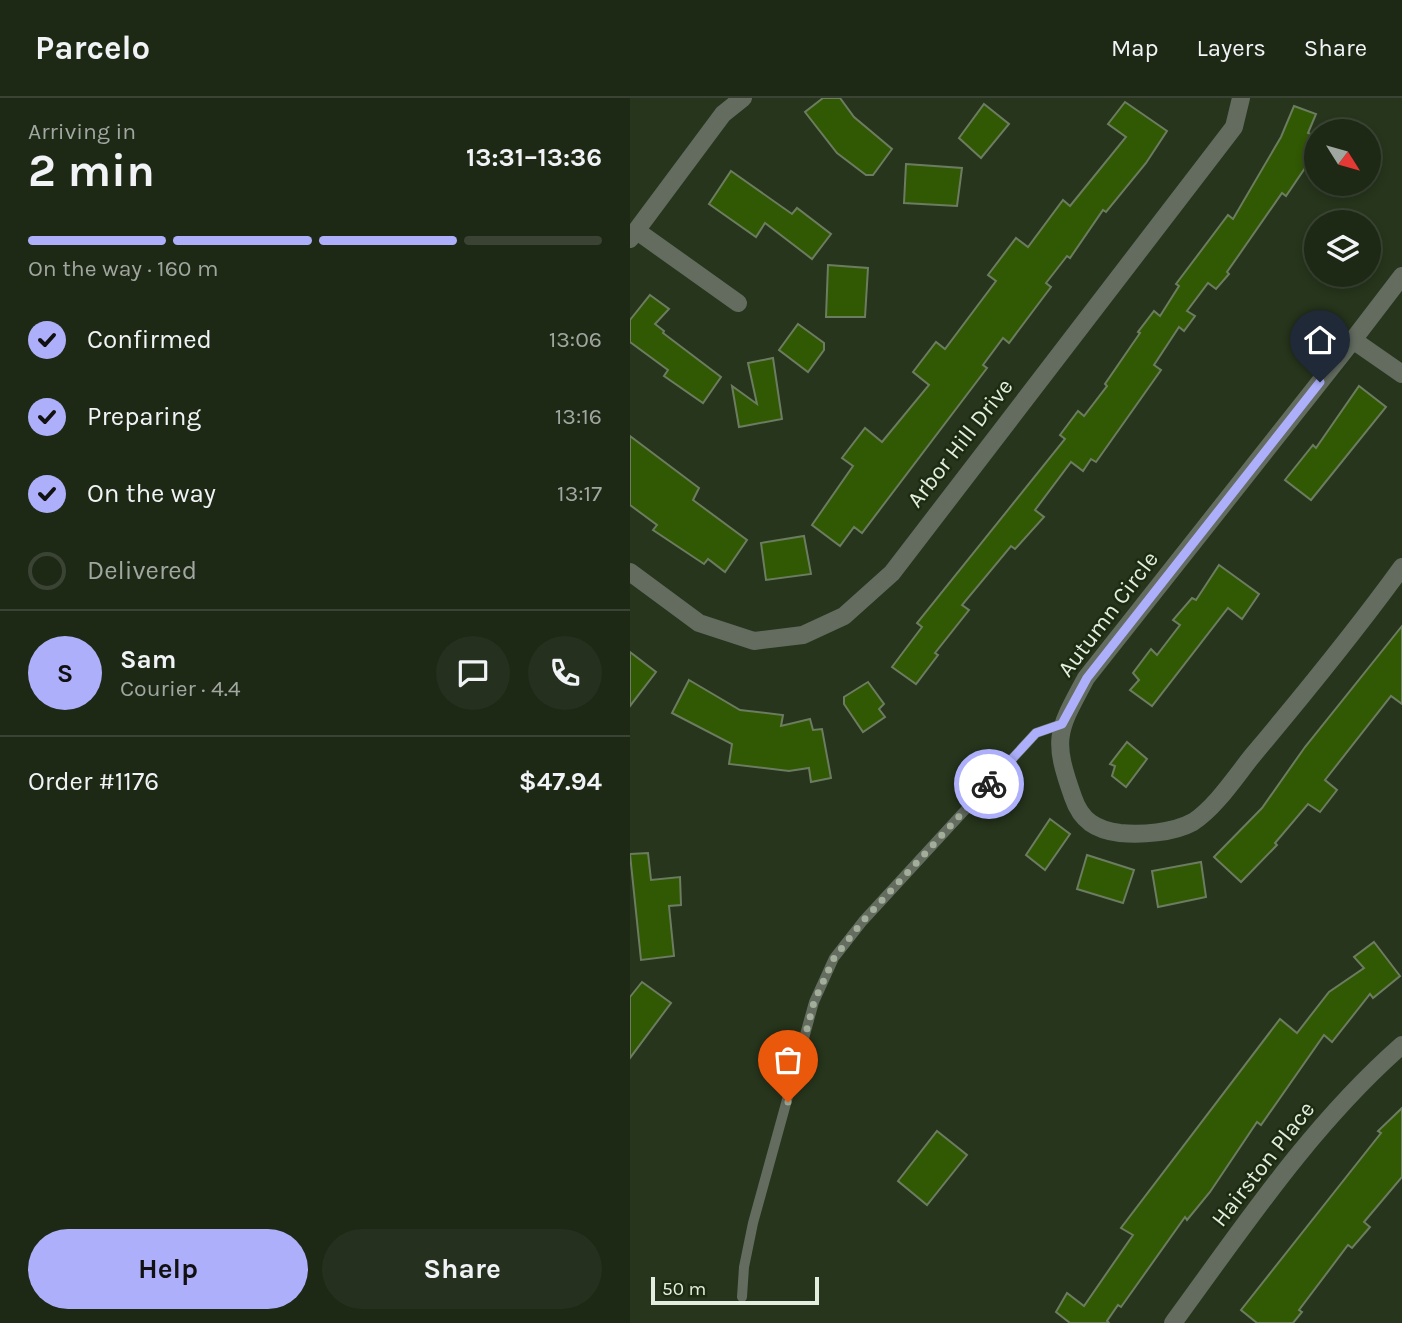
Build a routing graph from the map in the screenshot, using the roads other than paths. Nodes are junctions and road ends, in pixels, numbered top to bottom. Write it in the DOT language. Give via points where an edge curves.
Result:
graph roads {
  1 [pos="743,98"];
  2 [pos="1241,98"];
  3 [pos="634,235"];
  4 [pos="1402,276"];
  5 [pos="738,303"];
  6 [pos="1353,340"];
  7 [pos="1402,374"];
  8 [pos="1402,567"];
  9 [pos="630,572"];
  10 [pos="1062,724"];
  11 [pos="1402,1045"];
  12 [pos="742,1297"];
  13 [pos="1172,1323"];
  1 -- 3 [label="street" via="723,114"];
  2 -- 9 [label="street, Arbor Hill Drive" via="1234,127 1209,160 892,573 844,616 803,635 754,641 699,623"];
  3 -- 5 [label="street"];
  4 -- 6 [label="street, Autumn Circle"];
  6 -- 7 [label="street"];
  6 -- 10 [label="street, Autumn Circle" via="1087,678"];
  8 -- 10 [label="street, Autumn Circle" via="1348,642 1221,794 1192,822 1157,832 1097,830 1076,807 1059,758"];
  10 -- 12 [label="lane" via="1036,733 834,958 814,1002 753,1223"];
  11 -- 13 [label="street, Hairston Place" via="1308,1140"];
}
